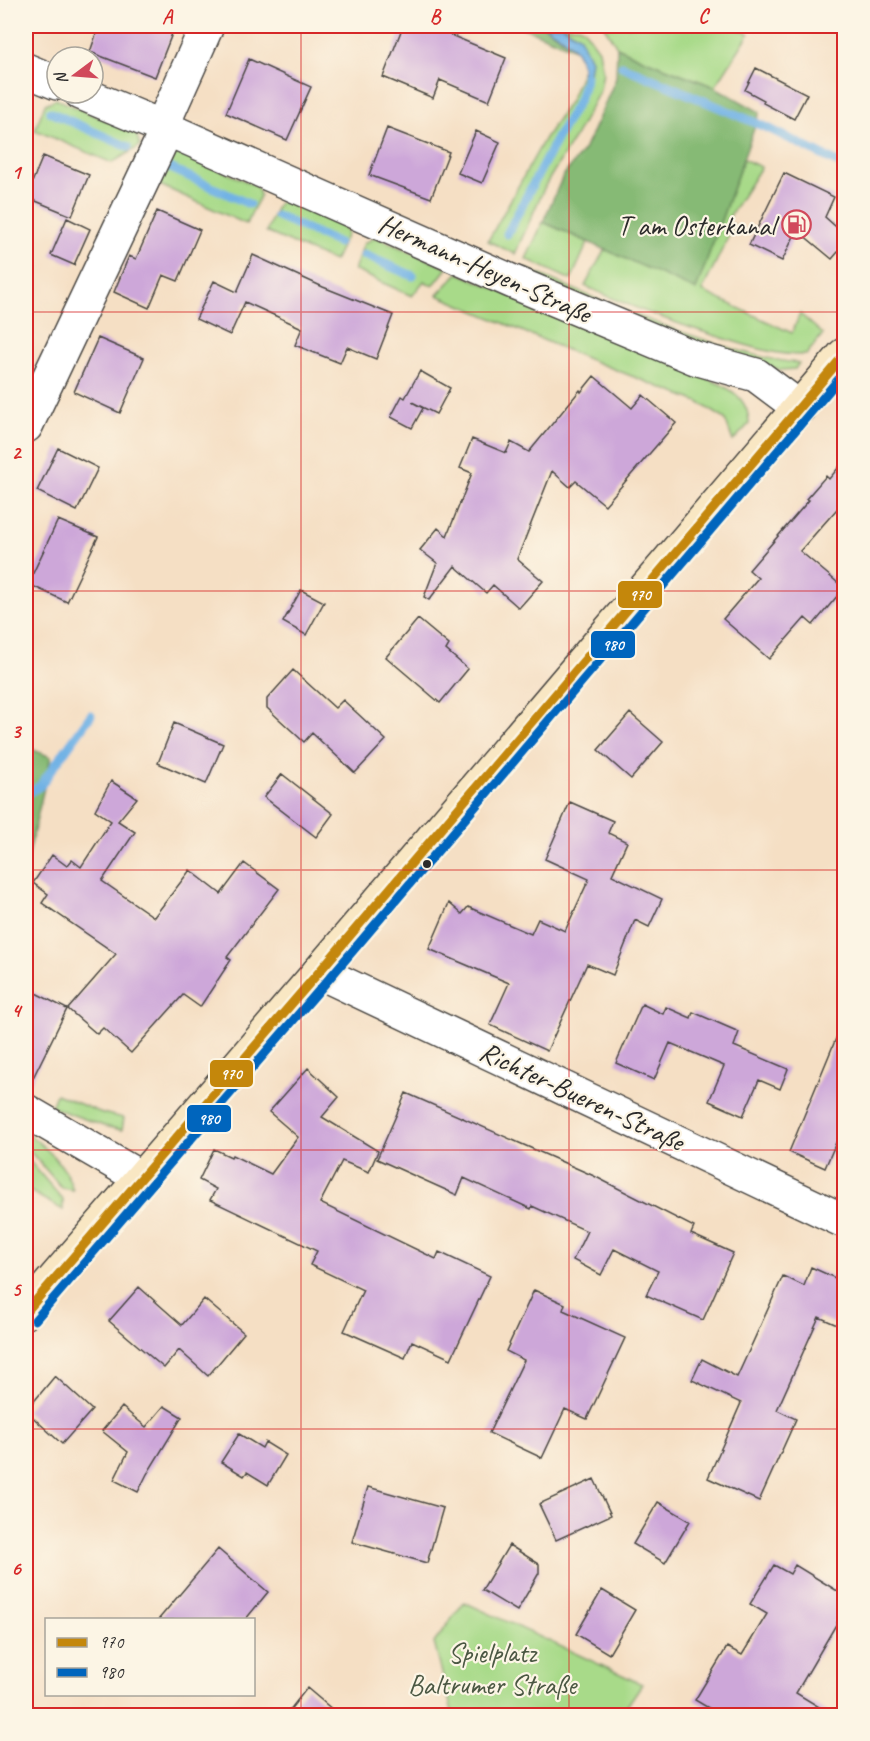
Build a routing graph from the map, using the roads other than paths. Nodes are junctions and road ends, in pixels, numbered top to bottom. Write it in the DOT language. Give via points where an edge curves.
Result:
graph roads {
  1 [pos="207,26"];
  2 [pos="26,70"];
  3 [pos="45,78"];
  4 [pos="105,103"];
  5 [pos="167,129"];
  6 [pos="844,355"];
  7 [pos="800,408"];
  8 [pos="26,426"];
  9 [pos="319,972"];
  10 [pos="26,1111"];
  11 [pos="141,1178"];
  12 [pos="844,1221"];
  13 [pos="26,1312"];
  1 -- 5 [label="street" via="168,113"];
  2 -- 3 [label="street"];
  4 -- 5 [label="street, Hermann-Heyen-Straße"];
  5 -- 7 [label="street, Hermann-Heyen-Straße" via="695,358 756,375"];
  5 -- 8 [label="street"];
  6 -- 7 [label="main road"];
  7 -- 9 [label="main road"];
  9 -- 11 [label="main road"];
  9 -- 12 [label="street, Richter-Bueren-Straße"];
  10 -- 11 [label="street"];
  11 -- 13 [label="main road"];
}
